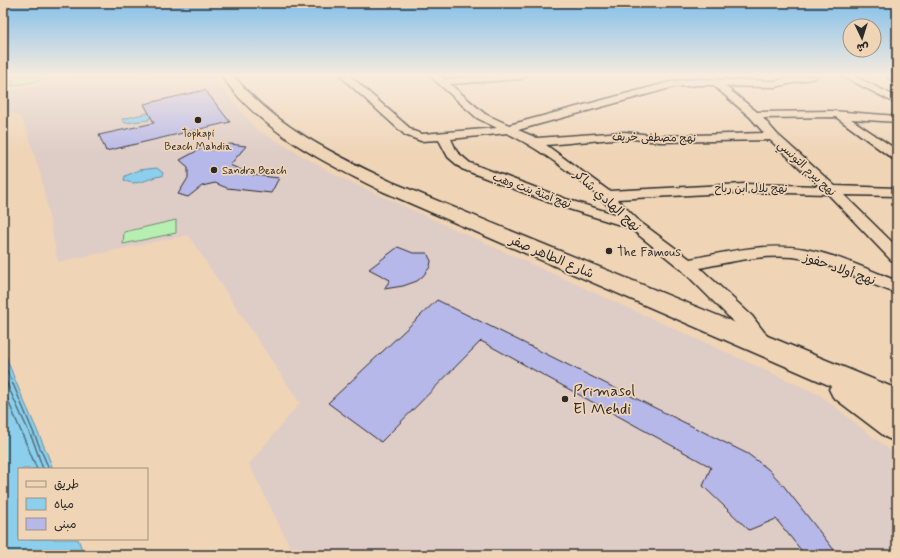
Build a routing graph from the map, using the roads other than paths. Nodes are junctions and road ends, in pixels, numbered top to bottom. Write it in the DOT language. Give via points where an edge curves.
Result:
graph roads {
  1 [pos="253,102"];
  2 [pos="374,102"];
  3 [pos="465,102"];
  4 [pos="607,102"];
  5 [pos="739,102"];
  6 [pos="754,115"];
  7 [pos="839,115"];
  8 [pos="897,119"];
  9 [pos="510,129"];
  10 [pos="773,136"];
  11 [pos="444,137"];
  12 [pos="535,142"];
  13 [pos="897,156"];
  14 [pos="831,190"];
  15 [pos="897,192"];
  16 [pos="606,194"];
  17 [pos="635,224"];
  18 [pos="897,256"];
  19 [pos="687,265"];
  20 [pos="897,288"];
  21 [pos="764,345"];
  22 [pos="813,367"];
  23 [pos="897,402"];
  24 [pos="897,429"];
  1 -- 21 [label="main road, شارع الطاهر صفر" via="312,148 388,187"];
  2 -- 11 [label="street" via="409,133 421,138"];
  3 -- 9 [label="street, نهج الهادي شاكر" via="481,116"];
  4 -- 9 [label="street"];
  5 -- 6 [label="street, نهج بيرم التونسي"];
  6 -- 7 [label="street"];
  6 -- 10 [label="street, نهج بيرم التونسي"];
  7 -- 8 [label="street"];
  7 -- 13 [label="street"];
  9 -- 11 [label="street"];
  9 -- 12 [label="street, نهج الهادي شاكر"];
  10 -- 12 [label="street, نهج مصطفى خريف" via="660,139 624,135"];
  10 -- 14 [label="street, نهج بيرم التونسي"];
  11 -- 17 [label="street, نهج آمنة بنت وهب" via="451,155 466,166 561,202"];
  12 -- 16 [label="street, نهج الهادي شاكر"];
  14 -- 15 [label="street, نهج بلال ابن رباح"];
  14 -- 16 [label="street, نهج بلال ابن رباح" via="744,188"];
  14 -- 18 [label="street, نهج بيرم التونسي"];
  16 -- 17 [label="street, نهج الهادي شاكر"];
  17 -- 19 [label="street, نهج الهادي شاكر"];
  19 -- 20 [label="street, نهج أولاد حفوز" via="768,253 804,254"];
  19 -- 21 [label="street, نهج الهادي شاكر" via="745,320"];
  21 -- 22 [label="main road, شارع الطاهر صفر"];
  22 -- 23 [label="main road, شارع الطاهر صفر"];
  22 -- 24 [label="main road"];
}
